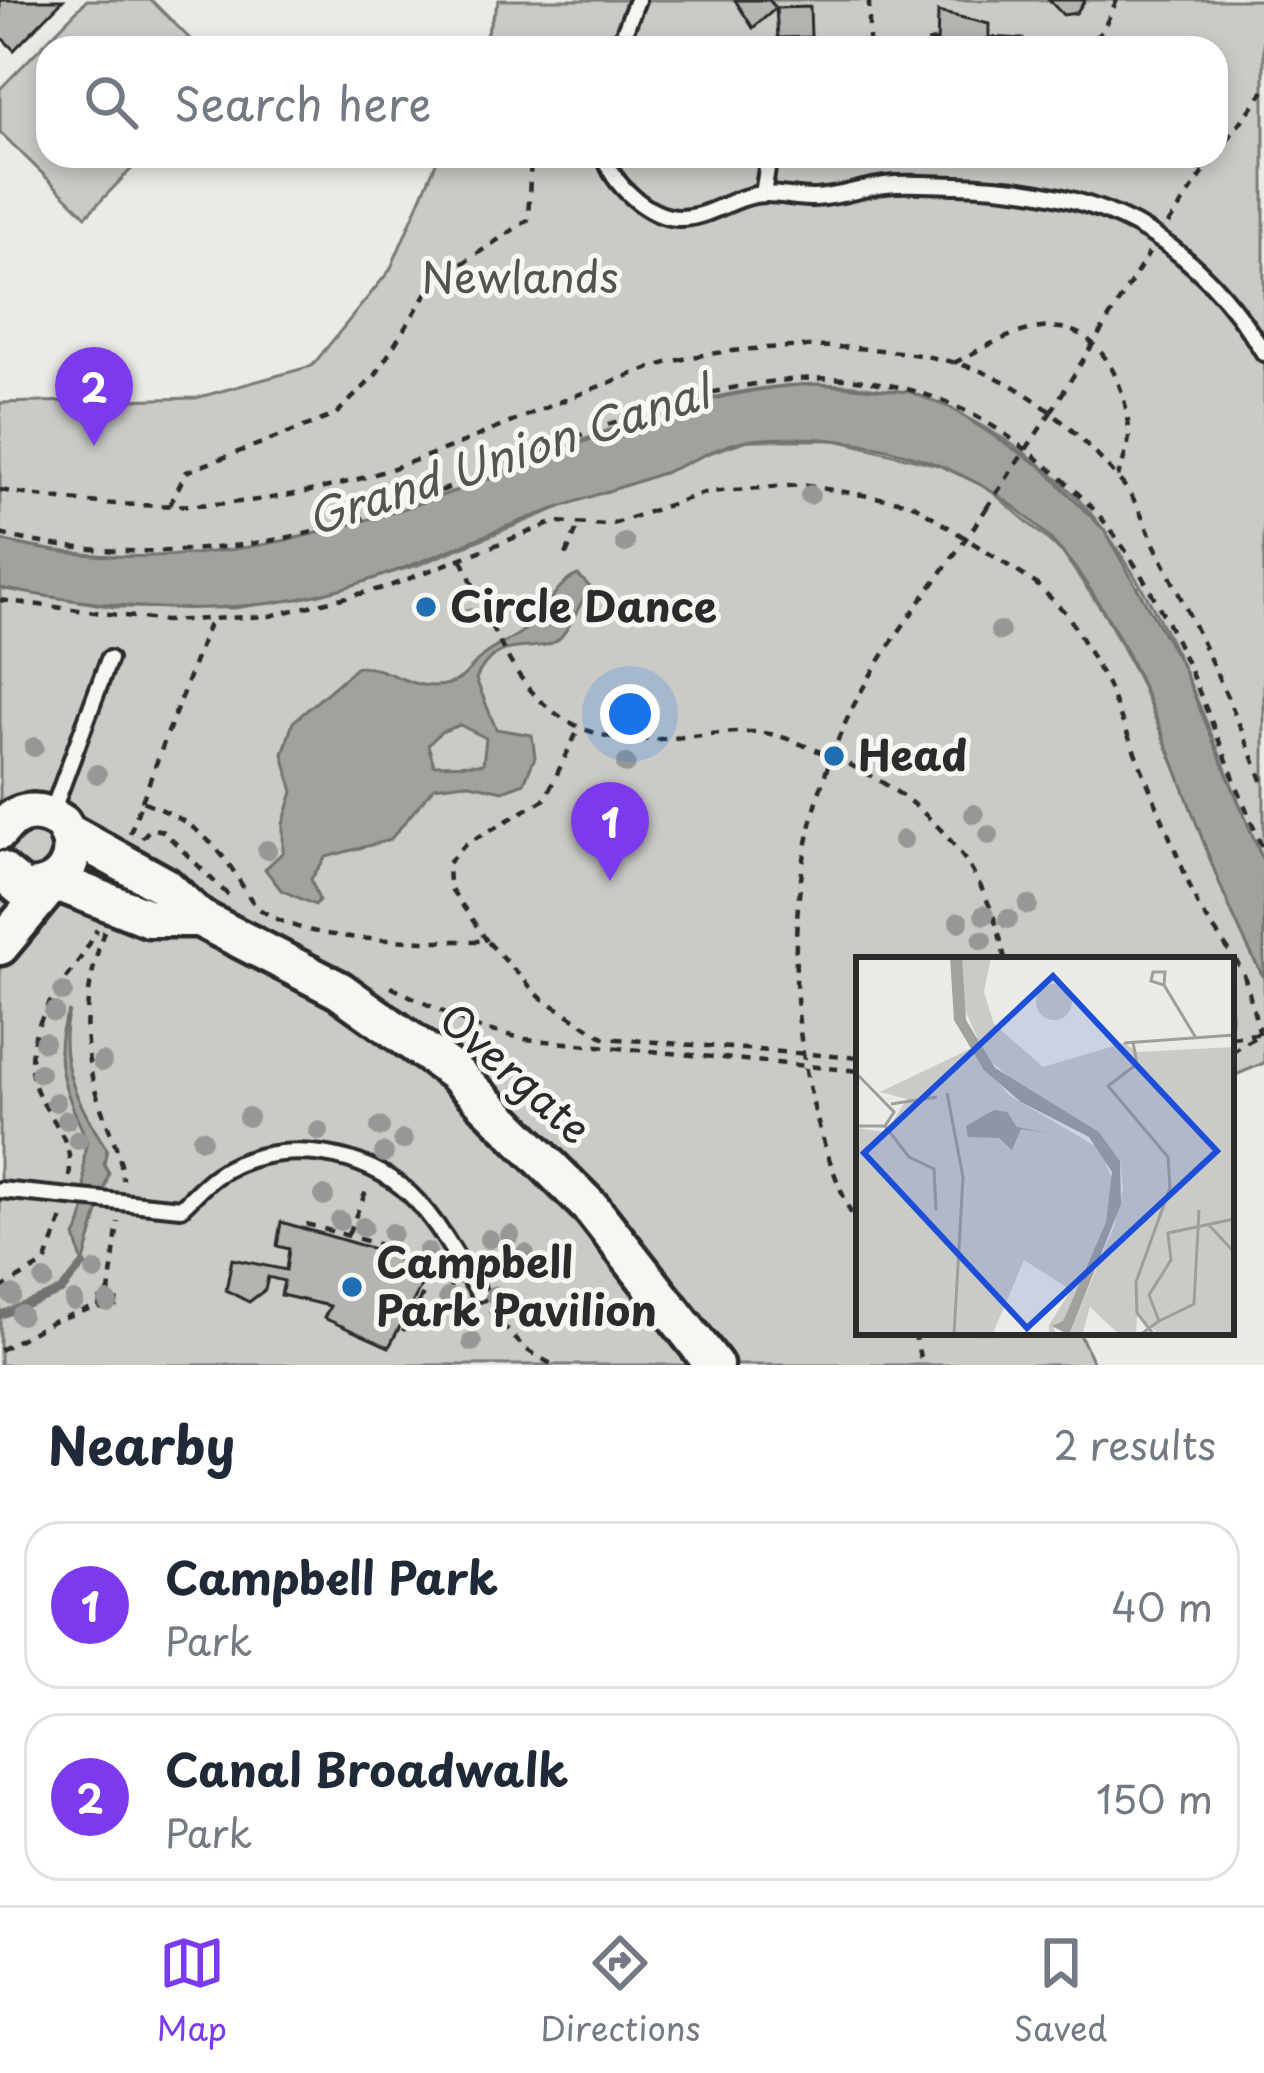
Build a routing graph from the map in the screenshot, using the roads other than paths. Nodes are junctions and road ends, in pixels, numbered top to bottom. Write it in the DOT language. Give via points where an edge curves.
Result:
graph roads {
  1 [pos="637,0"];
  2 [pos="623,36"];
  3 [pos="611,168"];
  4 [pos="767,168"];
  5 [pos="763,194"];
  6 [pos="1264,353"];
  7 [pos="109,658"];
  8 [pos="60,824"];
  9 [pos="0,831"];
  10 [pos="1,872"];
  11 [pos="53,884"];
  12 [pos="199,918"];
  13 [pos="0,931"];
  14 [pos="0,946"];
  15 [pos="0,1190"];
  16 [pos="479,1293"];
  17 [pos="714,1365"];
  1 -- 2 [label="lane"];
  3 -- 5 [label="lane" via="620,186 674,218"];
  4 -- 5 [label="lane"];
  5 -- 6 [label="lane" via="813,198 886,185 974,185 1038,190 1112,209 1214,284"];
  7 -- 8 [label="lane"];
  8 -- 9 [label="street" via="27,812"];
  8 -- 11 [label="street" via="70,865"];
  8 -- 12 [label="street, Overgate" via="165,886"];
  10 -- 11 [label="street, Overgate" via="23,889"];
  10 -- 13 [label="street"];
  11 -- 12 [label="street, Overgate" via="149,918"];
  11 -- 14 [label="street"];
  12 -- 17 [label="street, Overgate" via="339,990 454,1072 592,1209"];
  15 -- 16 [label="lane" via="181,1208 217,1174 260,1156 315,1152 401,1187"];
}
